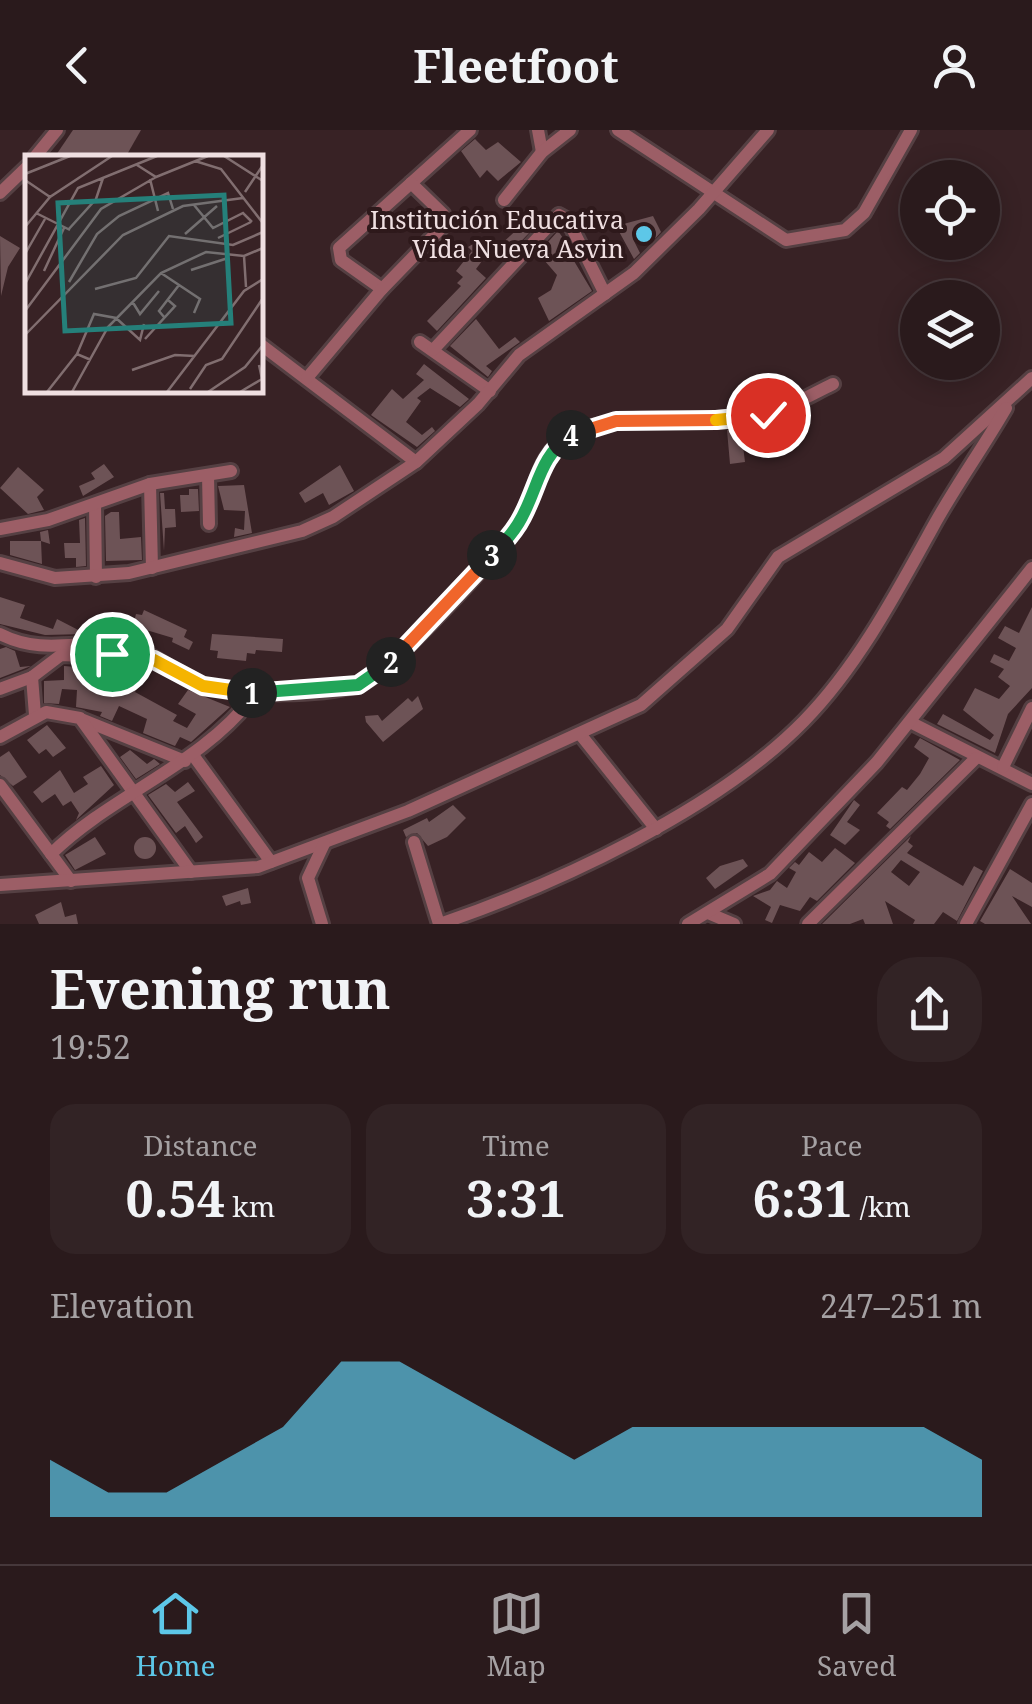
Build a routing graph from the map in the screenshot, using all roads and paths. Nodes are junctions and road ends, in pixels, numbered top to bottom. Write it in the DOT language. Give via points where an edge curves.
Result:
graph roads {
  1 [pos="57,130"];
  2 [pos="470,130"];
  3 [pos="538,130"];
  4 [pos="570,130"];
  5 [pos="618,130"];
  6 [pos="768,130"];
  7 [pos="911,130"];
  8 [pos="542,152"];
  9 [pos="36,155"];
  10 [pos="25,169"];
  11 [pos="411,184"];
  12 [pos="0,192"];
  13 [pos="711,193"];
  14 [pos="504,200"];
  15 [pos="382,289"];
  16 [pos="605,294"];
  17 [pos="420,342"];
  18 [pos="262,345"];
  19 [pos="433,350"];
  20 [pos="307,378"];
  21 [pos="1032,378"];
  22 [pos="834,384"];
  23 [pos="490,392"];
  24 [pos="1013,396"];
  25 [pos="416,462"];
  26 [pos="232,471"];
  27 [pos="208,475"];
  28 [pos="150,484"];
  29 [pos="95,504"];
  30 [pos="209,524"];
  31 [pos="0,529"];
  32 [pos="0,563"];
  33 [pos="152,568"];
  34 [pos="1032,568"];
  35 [pos="96,578"];
  36 [pos="0,634"];
  37 [pos="154,660"];
  38 [pos="32,677"];
  39 [pos="0,689"];
  40 [pos="255,694"];
  41 [pos="1032,708"];
  42 [pos="34,715"];
  43 [pos="80,718"];
  44 [pos="910,722"];
  45 [pos="3,732"];
  46 [pos="580,734"];
  47 [pos="189,758"];
  48 [pos="976,758"];
  49 [pos="1002,767"];
  50 [pos="1032,784"];
  51 [pos="0,785"];
  52 [pos="134,795"];
  53 [pos="1032,804"];
  54 [pos="656,828"];
  55 [pos="414,842"];
  56 [pos="324,844"];
  57 [pos="51,854"];
  58 [pos="292,855"];
  59 [pos="271,862"];
  60 [pos="192,872"];
  61 [pos="308,878"];
  62 [pos="72,881"];
  63 [pos="0,885"];
  64 [pos="708,912"];
  65 [pos="322,924"];
  66 [pos="440,924"];
  67 [pos="688,924"];
  68 [pos="734,924"];
  69 [pos="808,924"];
  70 [pos="966,924"];
  1 -- 9 [label="street"];
  2 -- 11 [label="street"];
  3 -- 8 [label="street"];
  4 -- 8 [label="street"];
  5 -- 13 [label="street"];
  6 -- 13 [label="street"];
  7 -- 13 [label="street" via="864,213 846,230 786,240"];
  8 -- 14 [label="street"];
  10 -- 12 [label="street"];
  11 -- 15 [label="street" via="445,224"];
  11 -- 15 [label="street" via="339,248 341,260"];
  13 -- 16 [label="street"];
  15 -- 20 [label="street"];
  16 -- 19 [label="street" via="568,220 559,215"];
  16 -- 23 [label="street" via="519,355"];
  17 -- 19 [label="street"];
  18 -- 20 [label="street"];
  19 -- 23 [label="street"];
  20 -- 25 [label="street"];
  21 -- 24 [label="street"];
  22 -- 40 [label="street" via="768,415 616,421 572,435 543,462 522,518 502,545 374,677 358,685"];
  23 -- 25 [label="street"];
  24 -- 46 [label="street" via="944,458 778,557 716,642 641,705"];
  24 -- 54 [label="street" via="901,588 803,722"];
  25 -- 33 [label="street" via="302,531"];
  26 -- 27 [label="street"];
  27 -- 28 [label="street"];
  27 -- 30 [label="street"];
  28 -- 29 [label="street"];
  28 -- 33 [label="street"];
  29 -- 31 [label="street"];
  29 -- 35 [label="street"];
  32 -- 35 [label="street" via="55,578"];
  33 -- 35 [label="street"];
  34 -- 44 [label="street"];
  36 -- 37 [label="street" via="33,646 128,646"];
  37 -- 38 [label="street" via="61,654"];
  37 -- 40 [label="street" via="203,686"];
  38 -- 39 [label="street"];
  38 -- 42 [label="street"];
  40 -- 47 [label="street"];
  41 -- 49 [label="street"];
  42 -- 43 [label="street" via="58,711"];
  42 -- 45 [label="street"];
  43 -- 47 [label="street"];
  43 -- 52 [label="street"];
  44 -- 48 [label="street"];
  44 -- 64 [label="street" via="770,874"];
  46 -- 54 [label="street"];
  46 -- 56 [label="street"];
  47 -- 52 [label="street"];
  47 -- 59 [label="street"];
  48 -- 49 [label="street"];
  48 -- 69 [label="street"];
  49 -- 50 [label="street"];
  51 -- 57 [label="street"];
  52 -- 57 [label="street" via="80,826"];
  52 -- 60 [label="street"];
  53 -- 70 [label="street"];
  54 -- 66 [label="street" via="521,896"];
  55 -- 66 [label="street"];
  56 -- 58 [label="street"];
  56 -- 61 [label="street"];
  57 -- 62 [label="street"];
  58 -- 59 [label="street"];
  58 -- 61 [label="street"];
  59 -- 60 [label="street"];
  60 -- 62 [label="street"];
  61 -- 65 [label="street"];
  62 -- 63 [label="street"];
  64 -- 67 [label="street"];
  64 -- 68 [label="street"];
}
